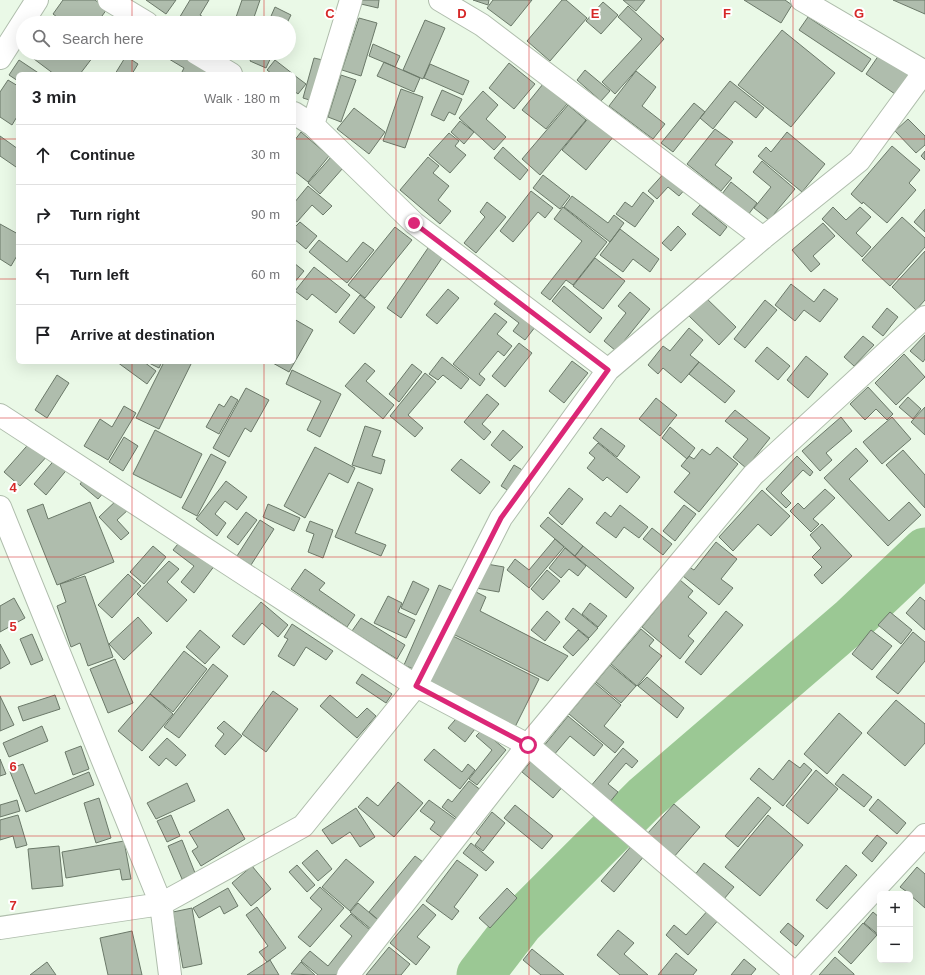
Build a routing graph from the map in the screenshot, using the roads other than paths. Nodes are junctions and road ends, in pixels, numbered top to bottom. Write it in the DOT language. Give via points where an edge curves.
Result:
graph roads {
  1 [pos="37,0"];
  2 [pos="109,0"];
  3 [pos="351,0"];
  4 [pos="440,0"];
  5 [pos="802,0"];
  6 [pos="27,16"];
  7 [pos="135,16"];
  8 [pos="16,33"];
  9 [pos="0,58"];
  10 [pos="207,60"];
  11 [pos="227,72"];
  12 [pos="925,72"];
  13 [pos="296,114"];
  14 [pos="313,125"];
  15 [pos="763,238"];
  16 [pos="925,317"];
  17 [pos="608,370"];
  18 [pos="0,415"];
  19 [pos="0,507"];
  20 [pos="416,686"];
  21 [pos="528,745"];
  22 [pos="925,835"];
  23 [pos="161,904"];
  24 [pos="0,928"];
  25 [pos="796,974"];
  26 [pos="170,975"];
  27 [pos="348,975"];
  1 -- 6 [label="street"];
  2 -- 7 [label="street"];
  3 -- 14 [label="street"];
  4 -- 15 [label="street" via="482,25"];
  5 -- 12 [label="street"];
  8 -- 9 [label="street"];
  10 -- 11 [label="street"];
  12 -- 15 [label="street" via="859,161"];
  13 -- 14 [label="street"];
  14 -- 17 [label="street" via="414,223"];
  15 -- 17 [label="street"];
  16 -- 21 [label="street" via="753,475"];
  17 -- 20 [label="street" via="501,518"];
  18 -- 20 [label="street"];
  19 -- 23 [label="street"];
  20 -- 21 [label="street"];
  20 -- 23 [label="street" via="303,826"];
  21 -- 25 [label="street"];
  21 -- 27 [label="street"];
  22 -- 25 [label="street"];
  23 -- 24 [label="street"];
  23 -- 26 [label="street"];
}
